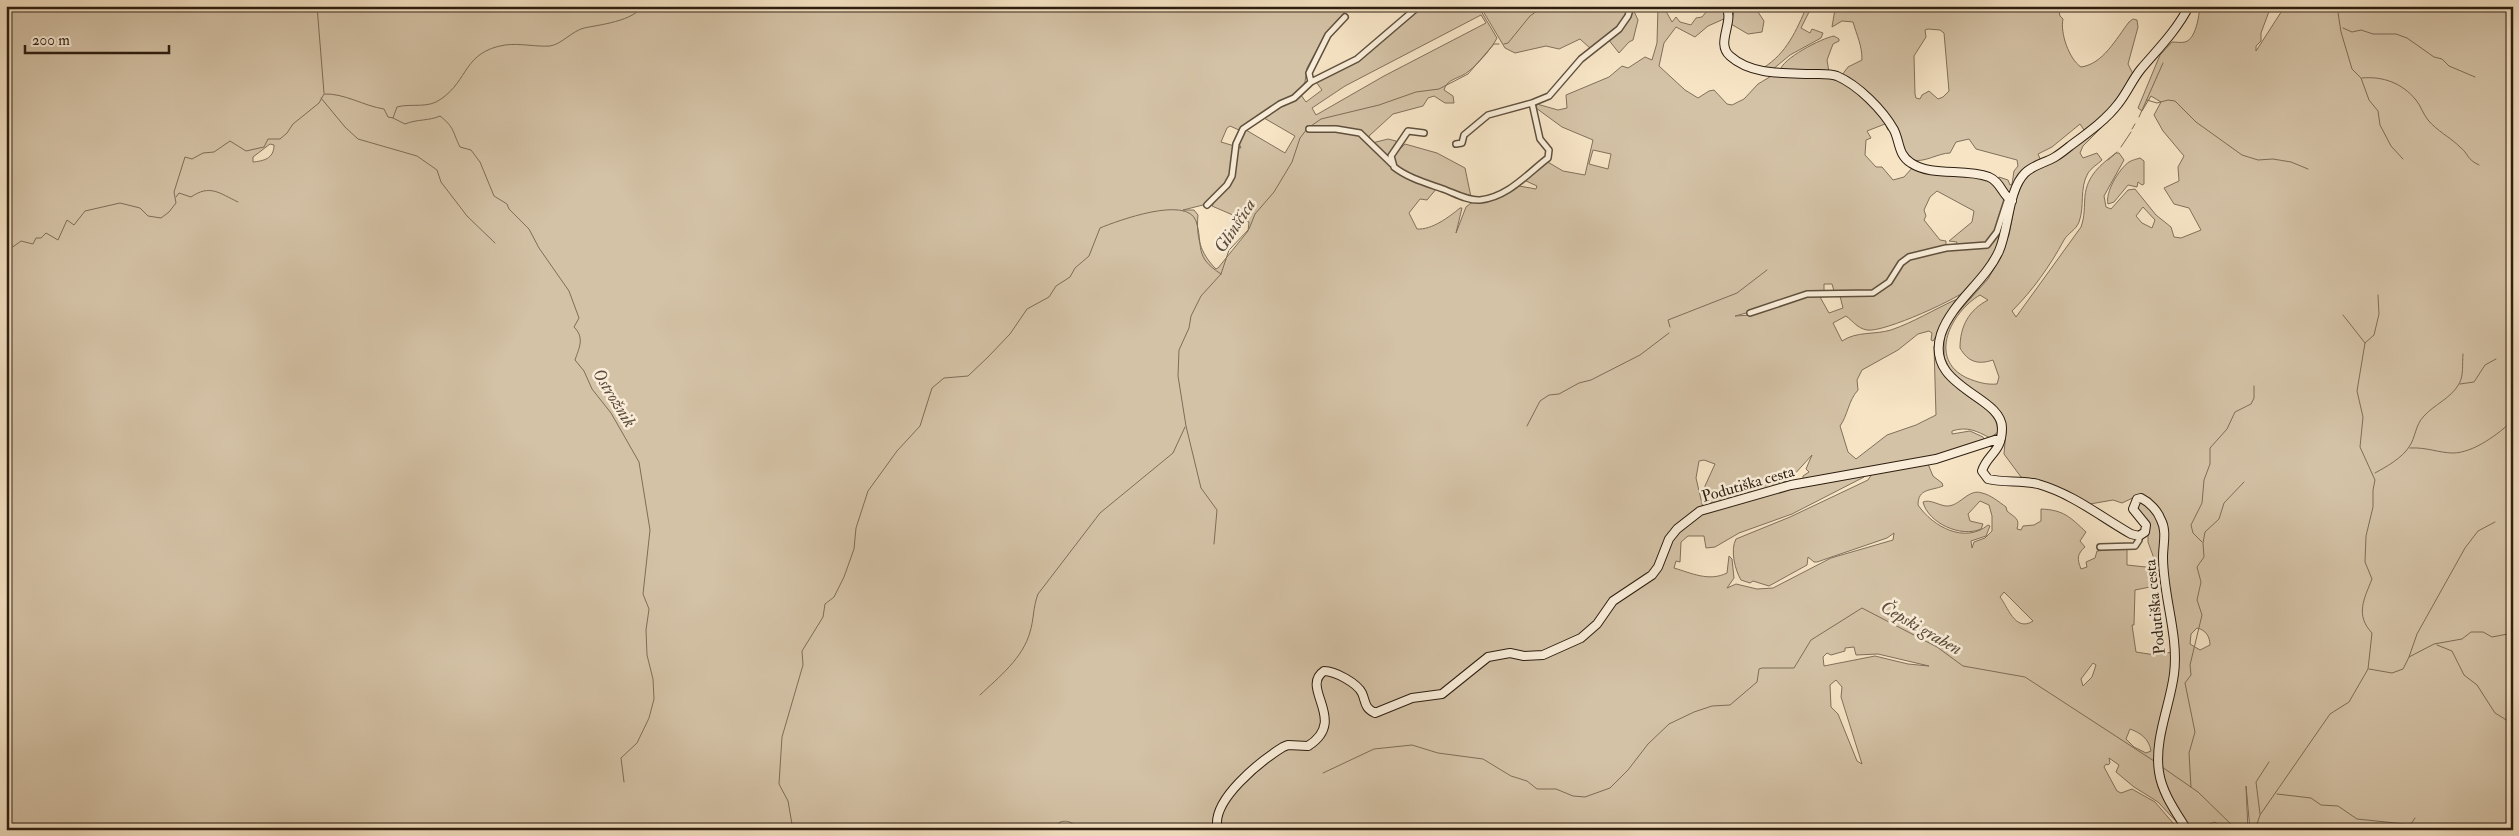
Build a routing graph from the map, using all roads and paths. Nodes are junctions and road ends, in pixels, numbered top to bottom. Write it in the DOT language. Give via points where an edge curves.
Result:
graph roads {
  1 [pos="1419,6"];
  2 [pos="1631,6"];
  3 [pos="1726,6"];
  4 [pos="2188,6"];
  5 [pos="1345,17"];
  6 [pos="1311,82"];
  7 [pos="1532,104"];
  8 [pos="1309,129"];
  9 [pos="1424,133"];
  10 [pos="1456,144"];
  11 [pos="1392,164"];
  12 [pos="2010,200"];
  13 [pos="1207,205"];
  14 [pos="1750,313"];
  15 [pos="2001,438"];
  16 [pos="2139,536"];
  17 [pos="2100,547"];
  18 [pos="1218,830"];
  19 [pos="2186,830"];
  1 -- 6 [label="street" via="1357,59"];
  2 -- 7 [label="street" via="1619,29 1581,59 1549,96"];
  3 -- 12 [label="street" via="1729,14 1724,46 1731,57 1771,73 1838,77 1881,112 1895,132 1899,150 1909,162 1932,170 1989,178 2002,187"];
  4 -- 12 [label="street" via="2113,110 2055,158 2023,175"];
  5 -- 6 [label="street" via="1328,35 1309,73"];
  6 -- 13 [label="street" via="1294,98 1242,129 1238,135 1232,176"];
  7 -- 10 [label="street" via="1488,115 1464,135 1462,143"];
  7 -- 11 [label="street" via="1538,133 1549,155 1512,188 1486,198 1473,199 1419,181"];
  8 -- 11 [label="street" via="1360,133"];
  9 -- 11 [label="street" via="1408,131 1391,156"];
  12 -- 14 [label="street" via="1997,232 1987,245 1946,248 1909,257 1888,282 1873,293 1807,294"];
  12 -- 15 [label="street" via="2006,234 1990,269 1950,318 1939,344 1941,360 1951,376 1998,414 2002,421"];
  15 -- 16 [label="street" via="1999,447 1982,471 1988,479 2028,482 2058,491"];
  15 -- 18 [label="street, Podutiška cesta" via="1936,459 1791,485 1700,512 1677,528 1652,575 1613,601 1588,633 1543,655 1500,654 1481,662 1442,694 1412,698 1374,713 1366,706 1362,692 1356,686 1324,670 1316,680 1326,716 1320,735 1308,746 1283,747 1244,777 1225,800 1217,821"];
  16 -- 17 [label="street" via="2135,546"];
  16 -- 19 [label="street, Podutiška cesta" via="2145,532 2146,525 2133,505 2141,498 2154,510 2164,529 2164,578 2176,652 2158,761 2161,782"];
}
